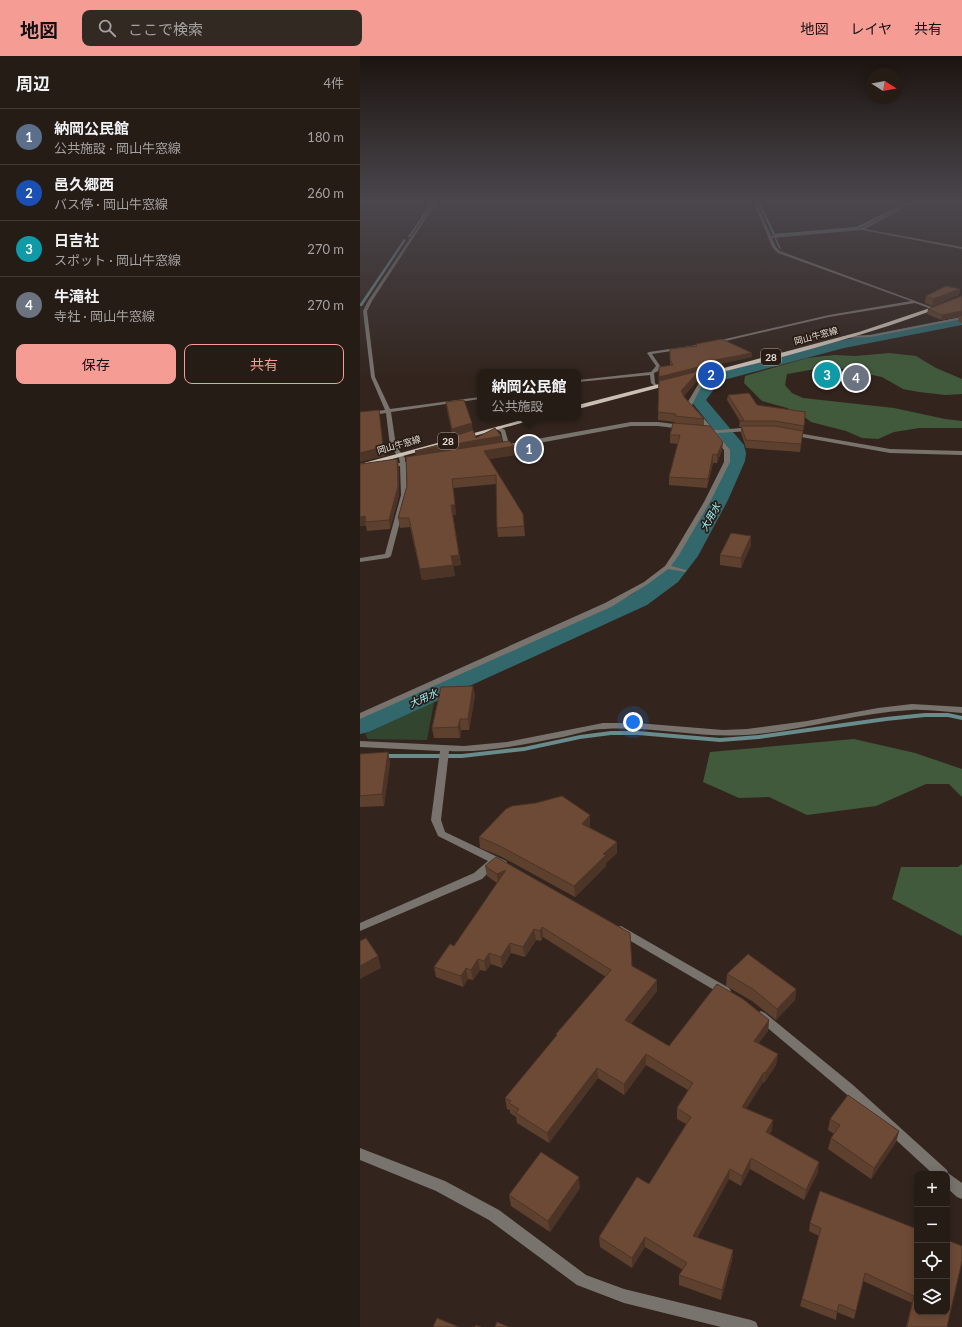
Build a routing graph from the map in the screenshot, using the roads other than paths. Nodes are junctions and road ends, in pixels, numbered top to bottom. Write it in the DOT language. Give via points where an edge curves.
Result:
graph roads {
  1 [pos="397,259"];
  2 [pos="799,259"];
  3 [pos="962,297"];
  4 [pos="915,302"];
  5 [pos="935,309"];
  6 [pos="962,318"];
  7 [pos="844,337"];
  8 [pos="652,373"];
  9 [pos="703,374"];
  10 [pos="581,381"];
  11 [pos="656,386"];
  12 [pos="477,398"];
  13 [pos="581,406"];
  14 [pos="388,411"];
  15 [pos="360,415"];
  16 [pos="525,421"];
  17 [pos="498,428"];
  18 [pos="688,428"];
  19 [pos="695,429"];
  20 [pos="757,429"];
  21 [pos="716,432"];
  22 [pos="788,433"];
  23 [pos="507,447"];
  24 [pos="499,448"];
  25 [pos="962,453"];
  26 [pos="398,454"];
  27 [pos="425,461"];
  28 [pos="403,464"];
  29 [pos="360,466"];
  30 [pos="360,469"];
  31 [pos="360,560"];
  32 [pos="670,568"];
  33 [pos="684,571"];
  34 [pos="962,710"];
  35 [pos="360,716"];
  36 [pos="360,744"];
  37 [pos="445,749"];
  38 [pos="496,860"];
  39 [pos="510,867"];
  40 [pos="613,926"];
  41 [pos="360,927"];
  42 [pos="734,997"];
  43 [pos="753,1010"];
  44 [pos="360,1154"];
  45 [pos="939,1171"];
  46 [pos="950,1182"];
  47 [pos="962,1192"];
  48 [pos="750,1327"];
  1 -- 14 [label="street" via="365,311 373,377"];
  2 -- 4 [label="street"];
  3 -- 5 [label="main road, 岡山牛窓線 / 28"];
  4 -- 5 [label="street"];
  4 -- 8 [label="street" via="829,316 704,345 649,353 658,366"];
  5 -- 7 [label="main road, 岡山牛窓線 / 28"];
  6 -- 7 [label="street" via="871,336"];
  7 -- 9 [label="main road, 岡山牛窓線 / 28"];
  8 -- 10 [label="street"];
  8 -- 11 [label="street"];
  9 -- 11 [label="main road, 岡山牛窓線 / 28"];
  9 -- 21 [label="street" via="703,382 689,405"];
  11 -- 13 [label="main road, 岡山牛窓線 / 28"];
  12 -- 14 [label="street"];
  14 -- 15 [label="street"];
  14 -- 26 [label="street" via="393,446"];
  16 -- 17 [label="main road, 岡山牛窓線 / 28"];
  17 -- 23 [label="street" via="503,431"];
  17 -- 26 [label="main road, 岡山牛窓線 / 28"];
  18 -- 23 [label="street" via="631,424"];
  19 -- 21 [label="street"];
  20 -- 21 [label="street"];
  21 -- 32 [label="street" via="727,450 727,462"];
  22 -- 25 [label="street" via="890,451"];
  23 -- 24 [label="street"];
  26 -- 28 [label="street"];
  26 -- 29 [label="main road, 岡山牛窓線 / 28"];
  27 -- 28 [label="street"];
  28 -- 30 [label="street"];
  28 -- 31 [label="street" via="404,495 388,556"];
  32 -- 33 [label="street"];
  32 -- 35 [label="street" via="608,605"];
  34 -- 37 [label="street" via="912,707 747,732 603,726 507,745"];
  36 -- 37 [label="street"];
  37 -- 38 [label="street" via="436,820 441,834"];
  38 -- 39 [label="street"];
  38 -- 41 [label="street" via="478,876"];
  40 -- 42 [label="street"];
  43 -- 45 [label="street" via="849,1089"];
  44 -- 48 [label="street" via="440,1186 494,1215 582,1280 624,1296"];
  46 -- 47 [label="street"];
}
